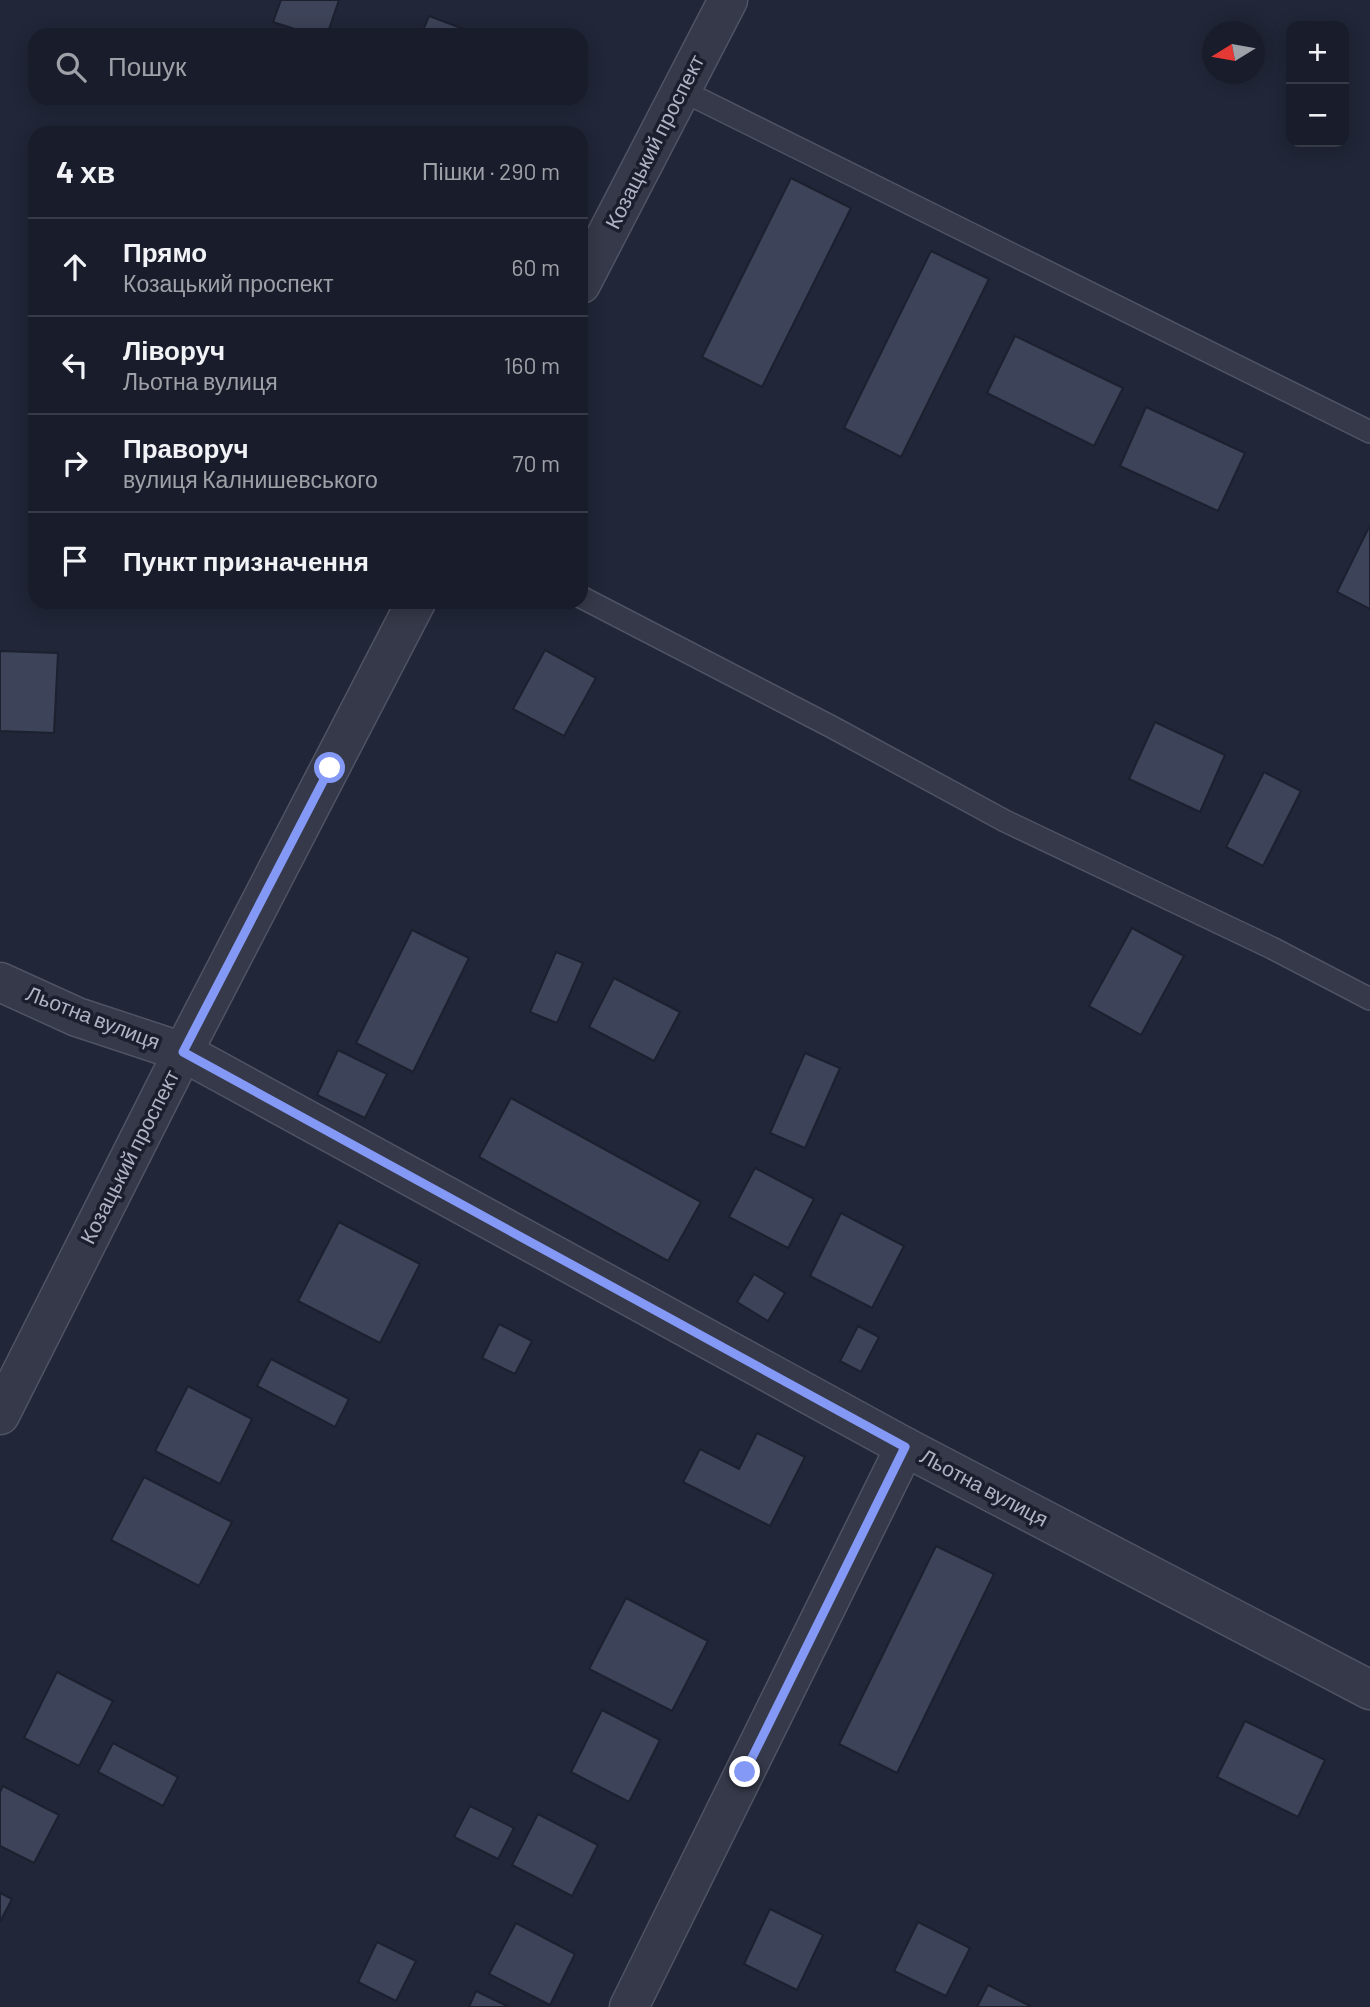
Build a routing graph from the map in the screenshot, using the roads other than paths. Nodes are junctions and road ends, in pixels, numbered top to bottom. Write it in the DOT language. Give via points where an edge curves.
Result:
graph roads {
  1 [pos="728,0"];
  2 [pos="681,90"];
  3 [pos="588,270"];
  4 [pos="1370,432"];
  5 [pos="588,601"];
  6 [pos="412,609"];
  7 [pos="0,982"];
  8 [pos="1370,999"];
  9 [pos="183,1052"];
  10 [pos="0,1415"];
  11 [pos="905,1447"];
  12 [pos="1370,1690"];
  13 [pos="639,2004"];
  1 -- 2 [label="street, Козацький проспект"];
  2 -- 3 [label="street, Козацький проспект"];
  2 -- 4 [label="lane"];
  5 -- 8 [label="lane" via="1005,821"];
  6 -- 9 [label="street, Козацький проспект"];
  7 -- 9 [label="street, Льотна вулиця" via="77,1017"];
  9 -- 10 [label="street, Козацький проспект"];
  9 -- 11 [label="street, Льотна вулиця"];
  11 -- 12 [label="street, Льотна вулиця"];
  11 -- 13 [label="street"];
}
